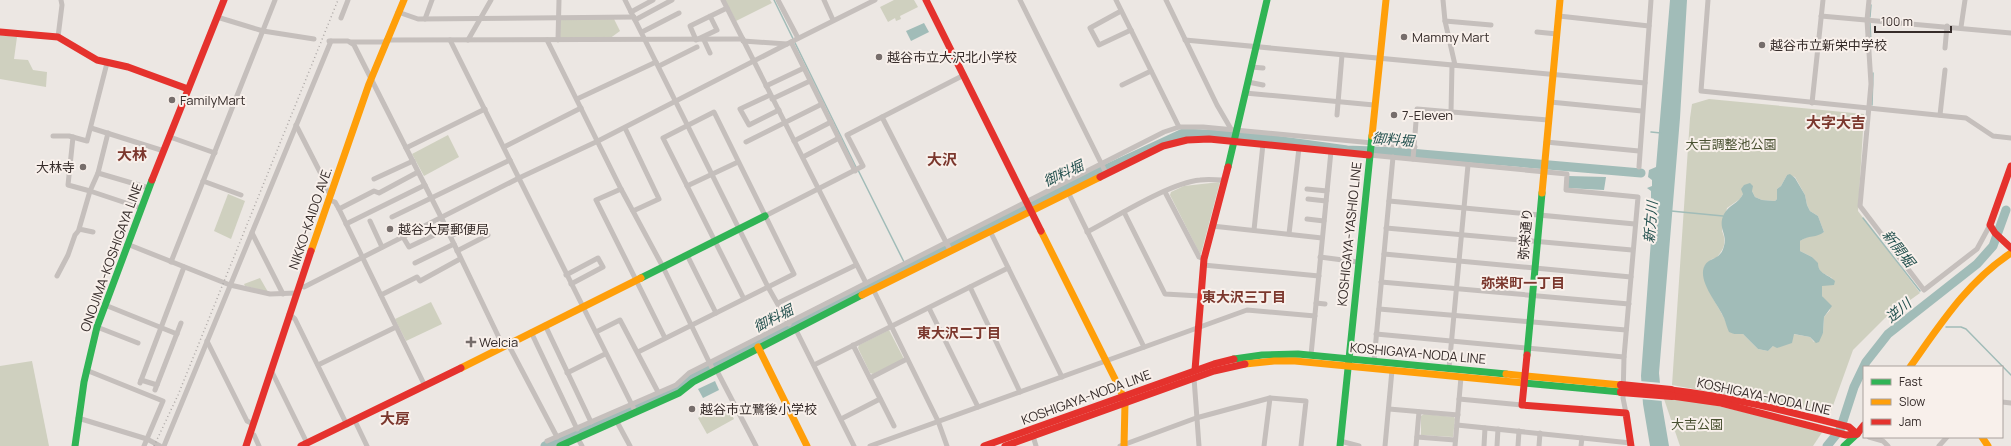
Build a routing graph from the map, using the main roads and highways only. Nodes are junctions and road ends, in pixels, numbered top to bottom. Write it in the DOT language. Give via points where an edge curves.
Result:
graph roads {
  1 [pos="224,0"];
  2 [pos="404,0"];
  3 [pos="926,0"];
  4 [pos="1267,0"];
  5 [pos="1386,0"];
  6 [pos="1560,0"];
  7 [pos="0,32"];
  8 [pos="188,89"];
  9 [pos="1235,134"];
  10 [pos="1370,149"];
  11 [pos="2011,166"];
  12 [pos="1029,206"];
  13 [pos="765,216"];
  14 [pos="2011,248"];
  15 [pos="2011,253"];
  16 [pos="758,347"];
  17 [pos="1348,362"];
  18 [pos="1911,366"];
  19 [pos="1194,374"];
  20 [pos="1524,379"];
  21 [pos="1123,399"];
  22 [pos="1860,435"];
  23 [pos="304,444"];
  24 [pos="1340,444"];
  25 [pos="1631,444"];
  26 [pos="77,445"];
  27 [pos="246,446"];
  28 [pos="560,446"];
  29 [pos="807,446"];
  30 [pos="984,446"];
  31 [pos="1005,446"];
  32 [pos="1122,446"];
  33 [pos="1844,446"];
  1 -- 8 [label="main road, ONOJIMA-KOSHIGAYA LINE"];
  2 -- 27 [label="main road, NIKKO-KAIDO AVE." via="386,41 330,196"];
  3 -- 12 [label="main road"];
  4 -- 9 [label="main road"];
  5 -- 10 [label="main road, KOSHIGAYA-YASHIO LINE"];
  6 -- 20 [label="main road, 弥栄通り"];
  7 -- 8 [label="main road" via="58,37 90,58 128,67"];
  8 -- 26 [label="main road, ONOJIMA-KOSHIGAYA LINE" via="97,327 86,370 78,418"];
  9 -- 10 [label="main road" via="1263,144 1331,151"];
  9 -- 12 [label="main road" via="1175,142 1152,150 1068,192"];
  9 -- 19 [label="main road" via="1203,262"];
  10 -- 17 [label="main road, KOSHIGAYA-YASHIO LINE"];
  11 -- 14 [label="main road" via="1990,225"];
  12 -- 16 [label="main road" via="990,231 948,246 873,289 791,326"];
  12 -- 21 [label="main road" via="1107,361"];
  13 -- 23 [label="main road" via="347,425"];
  15 -- 18 [label="main road" via="1977,280"];
  16 -- 28 [label="main road" via="713,368 679,393 633,407 616,420"];
  16 -- 29 [label="main road"];
  17 -- 19 [label="main road, KOSHIGAYA-NODA LINE" via="1268,361"];
  17 -- 19 [label="main road, KOSHIGAYA-NODA LINE" via="1311,355 1254,355 1227,360"];
  17 -- 20 [label="main road, KOSHIGAYA-NODA LINE" via="1392,370 1461,377"];
  17 -- 20 [label="main road, KOSHIGAYA-NODA LINE" via="1374,361 1449,368"];
  17 -- 24 [label="main road, KOSHIGAYA-YASHIO LINE"];
  19 -- 21 [label="main road, KOSHIGAYA-NODA LINE"];
  20 -- 22 [label="main road, KOSHIGAYA-NODA LINE, bridge" via="1672,393 1829,426"];
  20 -- 25 [label="main road, 弥栄通り" via="1522,405 1626,413"];
  21 -- 30 [label="main road, KOSHIGAYA-NODA LINE"];
  21 -- 31 [label="main road, KOSHIGAYA-NODA LINE"];
  21 -- 32 [label="main road"];
  22 -- 33 [label="main road"];
}
